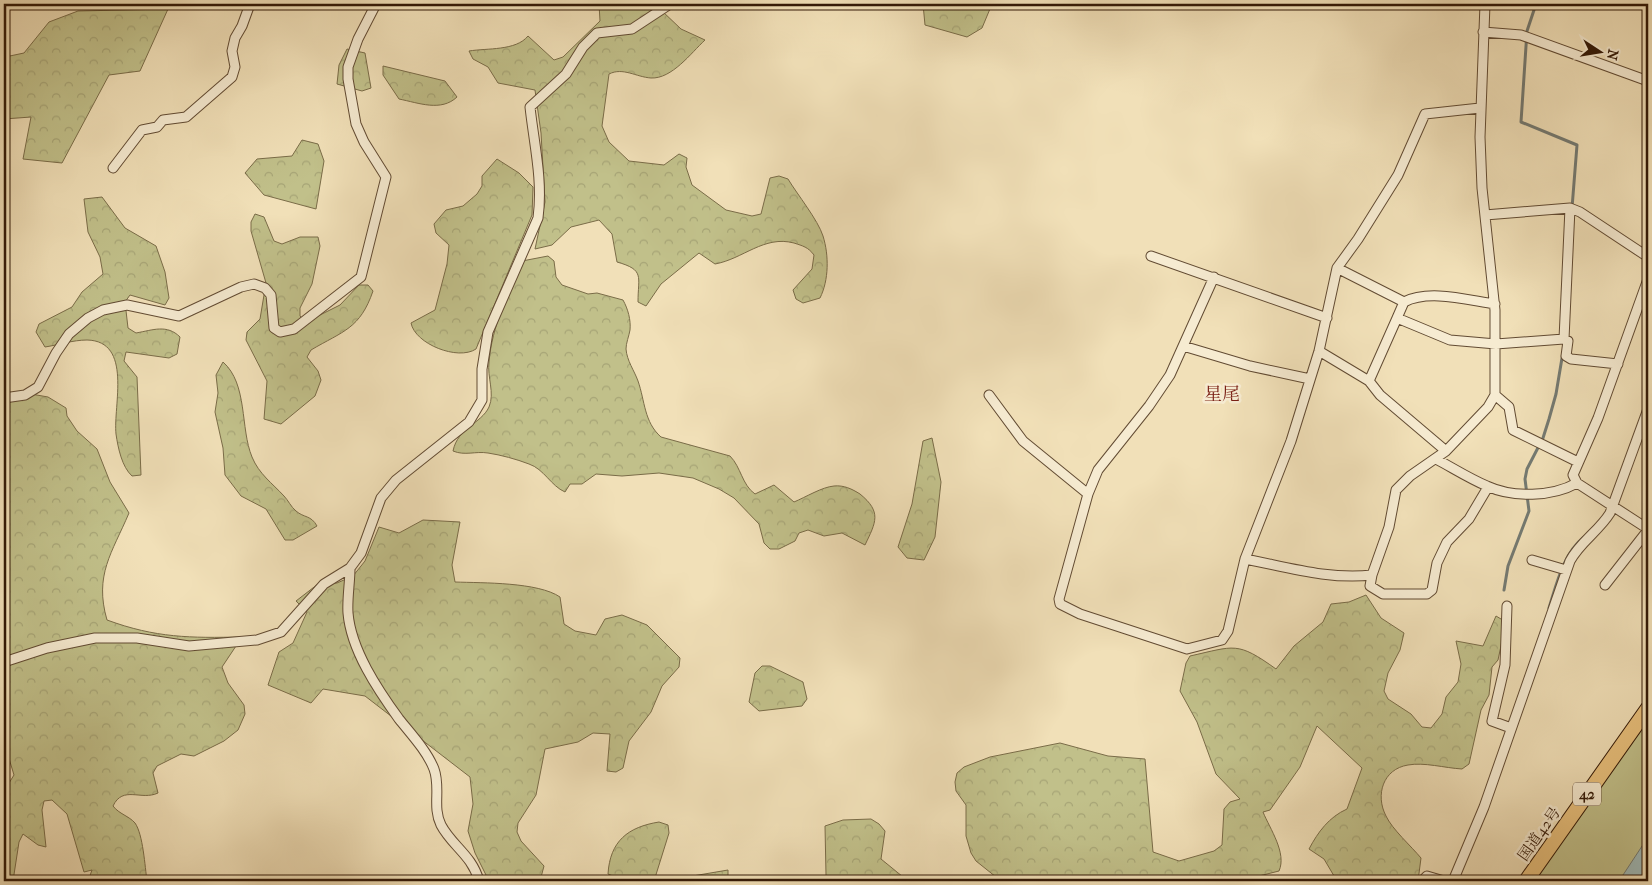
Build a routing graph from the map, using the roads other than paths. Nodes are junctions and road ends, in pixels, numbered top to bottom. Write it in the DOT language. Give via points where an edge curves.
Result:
graph roads {
  1 [pos="250,4"];
  2 [pos="376,4"];
  3 [pos="670,4"];
  4 [pos="1485,4"];
  5 [pos="1483,32"];
  6 [pos="1648,81"];
  7 [pos="1480,108"];
  8 [pos="113,168"];
  9 [pos="1570,208"];
  10 [pos="1485,215"];
  11 [pos="1152,256"];
  12 [pos="1648,257"];
  13 [pos="1337,268"];
  14 [pos="1214,277"];
  15 [pos="1648,279"];
  16 [pos="1404,302"];
  17 [pos="1495,304"];
  18 [pos="1327,318"];
  19 [pos="1397,318"];
  20 [pos="1564,339"];
  21 [pos="1496,344"];
  22 [pos="1183,346"];
  23 [pos="1319,351"];
  24 [pos="1618,364"];
  25 [pos="1310,379"];
  26 [pos="1369,381"];
  27 [pos="989,395"];
  28 [pos="1495,395"];
  29 [pos="4,398"];
  30 [pos="1648,409"];
  31 [pos="1446,451"];
  32 [pos="1436,459"];
  33 [pos="1578,462"];
  34 [pos="1577,483"];
  35 [pos="1488,487"];
  36 [pos="1088,494"];
  37 [pos="1613,506"];
  38 [pos="1648,530"];
  39 [pos="1245,559"];
  40 [pos="1532,560"];
  41 [pos="350,568"];
  42 [pos="1566,570"];
  43 [pos="1372,575"];
  44 [pos="1605,585"];
  45 [pos="1507,606"];
  46 [pos="4,662"];
  47 [pos="1648,708"];
  48 [pos="1511,728"];
  49 [pos="479,881"];
  50 [pos="1422,881"];
  51 [pos="1444,881"];
  52 [pos="1453,881"];
  53 [pos="1526,881"];
  1 -- 8 [label="street" via="235,38 232,77 186,117 163,120 157,127 142,130"];
  2 -- 29 [label="street" via="348,67 356,124 386,177 360,277 286,332 274,328 272,295 254,284 241,286 178,316 127,304 103,310 69,334 38,387 24,395"];
  3 -- 41 [label="street" via="632,29 597,33 566,74 530,107 538,153 540,206 538,218 488,332 482,370 482,400 469,422 396,480 382,498 361,553"];
  4 -- 5 [label="street"];
  5 -- 6 [label="street" via="1521,35"];
  5 -- 7 [label="street"];
  7 -- 10 [label="street" via="1480,164"];
  7 -- 13 [label="street" via="1425,114 1398,175"];
  9 -- 10 [label="street"];
  9 -- 12 [label="street"];
  9 -- 20 [label="street"];
  10 -- 17 [label="street"];
  11 -- 14 [label="street"];
  13 -- 16 [label="street"];
  13 -- 18 [label="street"];
  14 -- 18 [label="street"];
  14 -- 22 [label="street"];
  15 -- 24 [label="street"];
  16 -- 17 [label="street" via="1414,297 1440,297"];
  16 -- 19 [label="street"];
  17 -- 21 [label="street"];
  18 -- 23 [label="street"];
  19 -- 21 [label="street" via="1450,340"];
  19 -- 26 [label="street"];
  20 -- 21 [label="street"];
  20 -- 24 [label="street" via="1568,341 1568,358"];
  21 -- 28 [label="street"];
  22 -- 25 [label="street" via="1250,366"];
  22 -- 36 [label="street" via="1160,390 1098,470"];
  23 -- 25 [label="street"];
  23 -- 26 [label="street"];
  24 -- 33 [label="street"];
  25 -- 39 [label="street" via="1291,441"];
  26 -- 31 [label="street" via="1380,395"];
  27 -- 36 [label="street" via="1023,441"];
  28 -- 31 [label="street" via="1488,407"];
  28 -- 33 [label="street" via="1509,407 1513,430"];
  30 -- 37 [label="street"];
  31 -- 32 [label="street"];
  32 -- 35 [label="street"];
  32 -- 43 [label="street" via="1396,490 1389,527"];
  33 -- 34 [label="street" via="1573,475"];
  34 -- 35 [label="street" via="1553,492 1539,493 1512,493"];
  34 -- 37 [label="street"];
  35 -- 43 [label="street" via="1469,519 1441,552 1433,585 1427,594 1383,594 1370,586"];
  36 -- 39 [label="street" via="1059,599 1066,609 1187,648 1215,642 1225,637 1228,631"];
  37 -- 38 [label="street"];
  37 -- 42 [label="street" via="1601,527 1578,547"];
  38 -- 44 [label="street"];
  39 -- 43 [label="street" via="1344,577"];
  40 -- 42 [label="street"];
  41 -- 46 [label="street" via="324,584 281,632 257,640 189,646 137,638 95,638 47,648"];
  41 -- 49 [label="street" via="348,614 359,655 386,702 433,768 439,786 436,810 439,819 469,857"];
  42 -- 48 [label="street"];
  45 -- 48 [label="street" via="1505,665 1492,721"];
  47 -- 53 [label="highway, 国道42号 / 42"];
  48 -- 52 [label="street" via="1484,807"];
  50 -- 51 [label="street" via="1428,876"];
}
